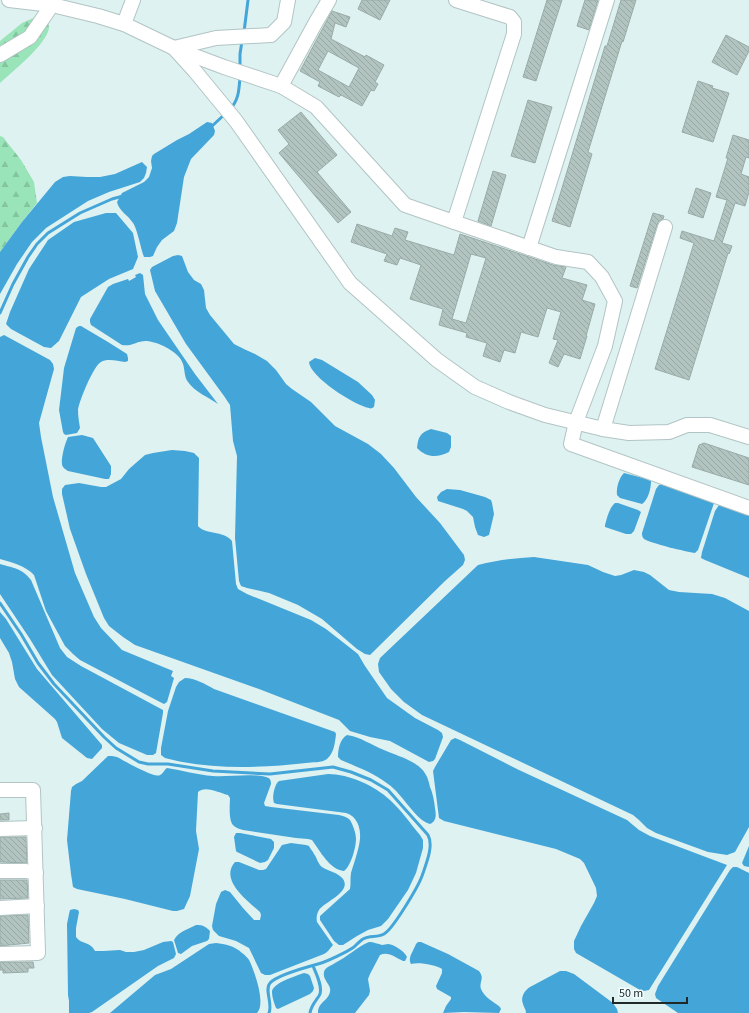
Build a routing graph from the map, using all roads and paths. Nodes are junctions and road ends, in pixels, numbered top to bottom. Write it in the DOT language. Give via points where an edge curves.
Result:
graph roads {
  1 [pos="9,0"];
  2 [pos="133,0"];
  3 [pos="288,0"];
  4 [pos="329,0"];
  5 [pos="456,0"];
  6 [pos="607,0"];
  7 [pos="52,3"];
  8 [pos="124,24"];
  9 [pos="174,48"];
  10 [pos="0,55"];
  11 [pos="276,84"];
  12 [pos="454,222"];
  13 [pos="665,227"];
  14 [pos="529,248"];
  15 [pos="576,422"];
  16 [pos="603,429"];
  17 [pos="749,437"];
  18 [pos="749,508"];
  19 [pos="0,790"];
  20 [pos="35,828"];
  21 [pos="0,829"];
  22 [pos="0,871"];
  23 [pos="36,873"];
  24 [pos="37,906"];
  25 [pos="0,908"];
  26 [pos="0,954"];
  1 -- 7 [label="street"];
  2 -- 8 [label="street"];
  3 -- 9 [label="street" via="284,22 271,35 216,38"];
  4 -- 11 [label="street"];
  5 -- 12 [label="street" via="510,17 514,22 514,34"];
  6 -- 14 [label="street"];
  7 -- 8 [label="street"];
  7 -- 10 [label="street" via="30,37"];
  8 -- 9 [label="street"];
  9 -- 11 [label="street"];
  9 -- 15 [label="street" via="236,121 350,282 437,360 475,387 546,415"];
  11 -- 12 [label="street" via="316,107 405,205"];
  12 -- 14 [label="street"];
  13 -- 16 [label="street"];
  14 -- 15 [label="street" via="556,257 588,262 602,277 615,301 605,346"];
  15 -- 16 [label="street"];
  15 -- 18 [label="street" via="571,444"];
  16 -- 17 [label="street" via="669,432 687,425 710,425"];
  19 -- 20 [label="street" via="33,790"];
  20 -- 21 [label="street"];
  20 -- 23 [label="street"];
  22 -- 23 [label="street"];
  23 -- 24 [label="street"];
  24 -- 25 [label="street"];
  24 -- 26 [label="street" via="38,953"];
}
